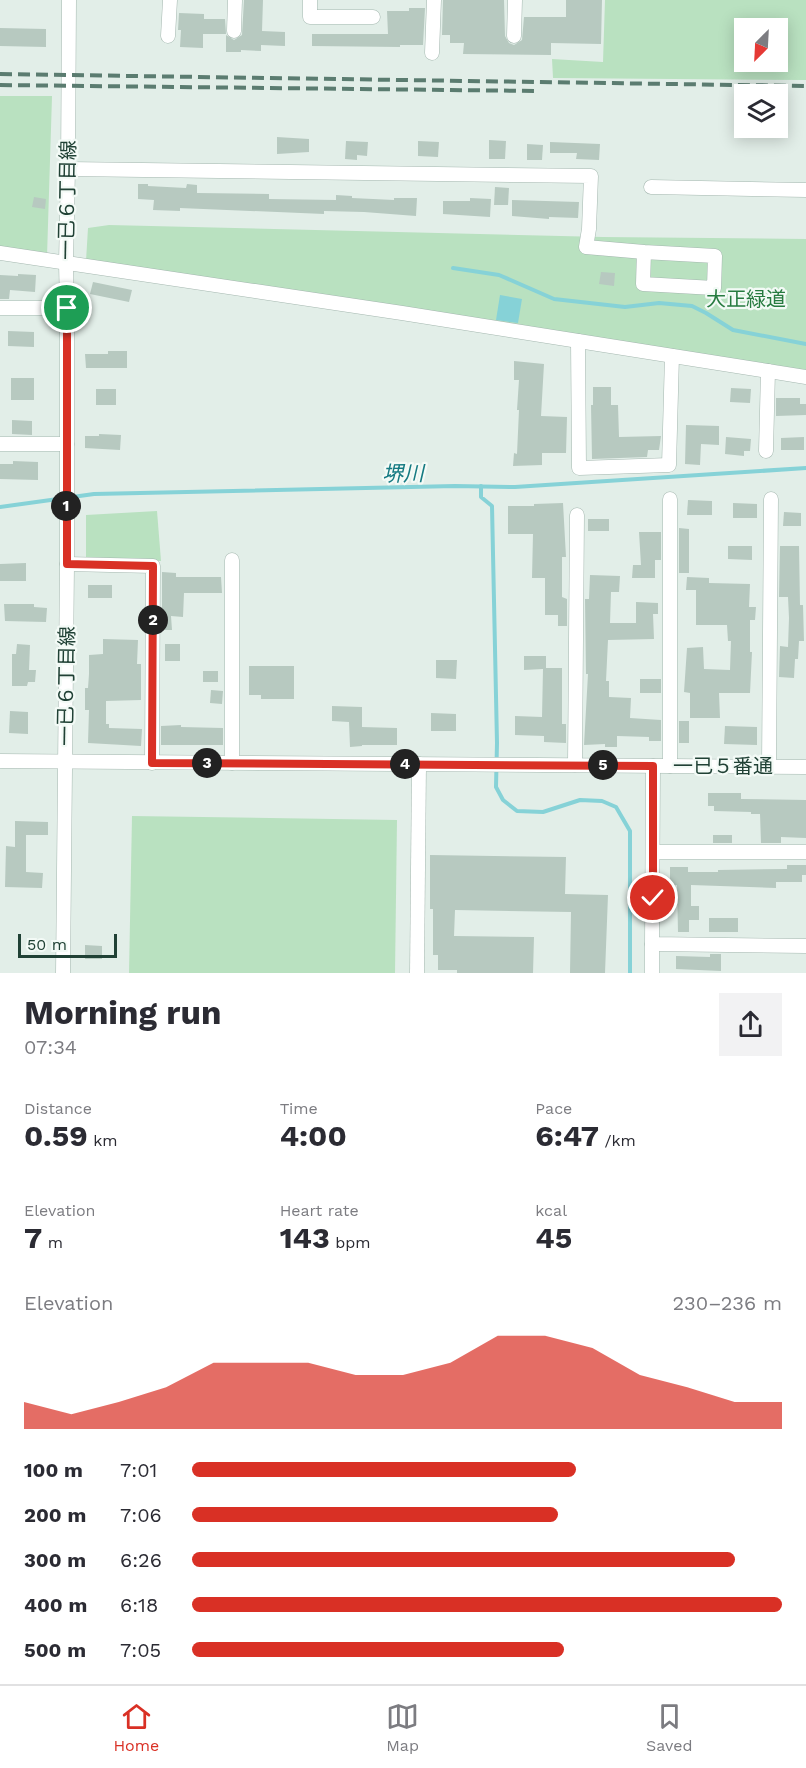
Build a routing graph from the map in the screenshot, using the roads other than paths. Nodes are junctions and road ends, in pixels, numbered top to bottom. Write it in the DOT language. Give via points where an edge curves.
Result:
graph roads {
  1 [pos="69,0"];
  2 [pos="170,0"];
  3 [pos="235,0"];
  4 [pos="310,0"];
  5 [pos="434,0"];
  6 [pos="515,0"];
  7 [pos="373,17"];
  8 [pos="234,31"];
  9 [pos="168,36"];
  10 [pos="514,36"];
  11 [pos="432,52"];
  12 [pos="68,169"];
  13 [pos="651,187"];
  14 [pos="806,190"];
  15 [pos="644,252"];
  16 [pos="0,253"];
  17 [pos="66,263"];
  18 [pos="0,308"];
  19 [pos="67,308"];
  20 [pos="578,341"];
  21 [pos="672,356"];
  22 [pos="768,371"];
  23 [pos="806,377"];
  24 [pos="0,444"];
  25 [pos="67,444"];
  26 [pos="766,451"];
  27 [pos="670,499"];
  28 [pos="771,499"];
  29 [pos="577,515"];
  30 [pos="232,560"];
  31 [pos="67,564"];
  32 [pos="0,761"];
  33 [pos="65,761"];
  34 [pos="152,763"];
  35 [pos="232,763"];
  36 [pos="419,764"];
  37 [pos="575,765"];
  38 [pos="653,766"];
  39 [pos="670,766"];
  40 [pos="770,766"];
  41 [pos="806,767"];
  42 [pos="654,852"];
  43 [pos="806,852"];
  44 [pos="652,944"];
  45 [pos="806,946"];
  46 [pos="63,973"];
  47 [pos="417,973"];
  48 [pos="652,973"];
  1 -- 12 [label="street, 一已６丁目線"];
  2 -- 9 [label="street"];
  3 -- 8 [label="street"];
  4 -- 7 [label="street" via="310,18"];
  5 -- 11 [label="street"];
  6 -- 10 [label="street"];
  12 -- 15 [label="street" via="591,176 586,247"];
  12 -- 17 [label="street, 一已６丁目線"];
  13 -- 14 [label="street"];
  15 -- 15 [label="street" via="643,284 714,288 715,256"];
  16 -- 17 [label="street"];
  17 -- 19 [label="street, 一已６丁目線"];
  17 -- 20 [label="street"];
  18 -- 19 [label="street"];
  19 -- 25 [label="street, 一已６丁目線"];
  20 -- 21 [label="street"];
  20 -- 21 [label="street" via="579,468 669,465"];
  21 -- 22 [label="street"];
  22 -- 23 [label="street"];
  22 -- 26 [label="street"];
  24 -- 25 [label="street"];
  25 -- 31 [label="street, 一已６丁目線"];
  27 -- 39 [label="street"];
  28 -- 40 [label="street"];
  29 -- 37 [label="street"];
  30 -- 35 [label="street"];
  31 -- 33 [label="street, 一已６丁目線"];
  31 -- 34 [label="street" via="153,566"];
  32 -- 33 [label="street, 一已５番通"];
  33 -- 34 [label="street, 一已５番通"];
  33 -- 46 [label="street, 一已６丁目線"];
  34 -- 35 [label="street, 一已５番通"];
  35 -- 36 [label="street, 一已５番通"];
  36 -- 37 [label="street, 一已５番通"];
  36 -- 47 [label="street"];
  37 -- 38 [label="street, 一已５番通"];
  38 -- 39 [label="street, 一已５番通"];
  38 -- 42 [label="street"];
  39 -- 40 [label="street, 一已５番通"];
  40 -- 41 [label="street, 一已５番通"];
  42 -- 43 [label="street"];
  42 -- 44 [label="street"];
  44 -- 45 [label="street"];
  44 -- 48 [label="street"];
}
